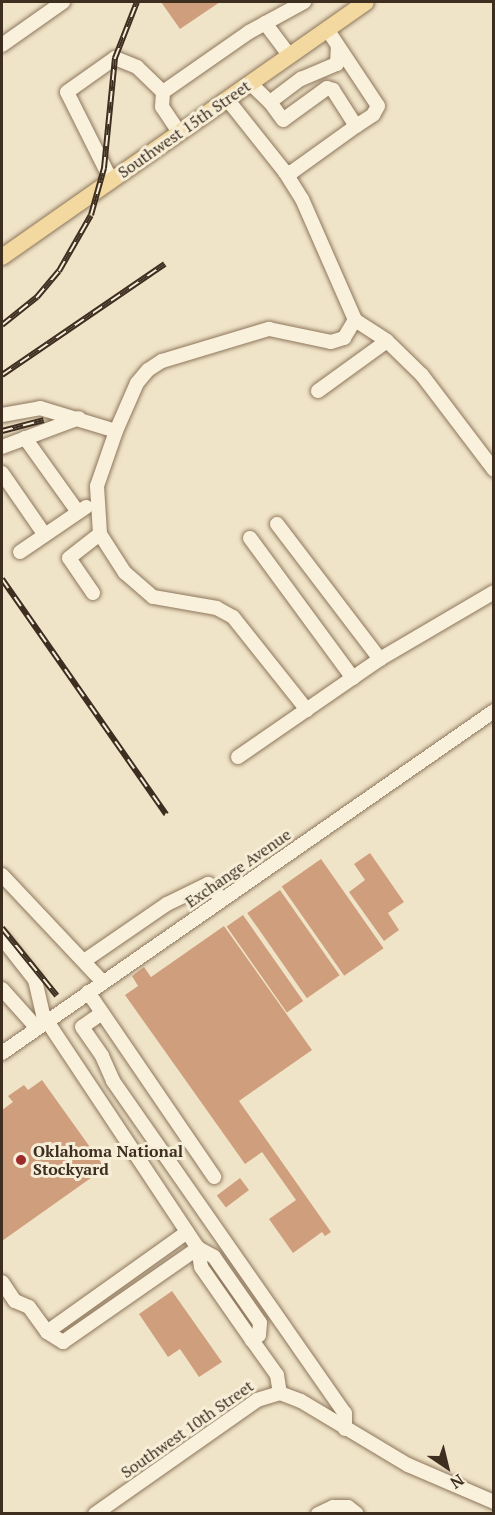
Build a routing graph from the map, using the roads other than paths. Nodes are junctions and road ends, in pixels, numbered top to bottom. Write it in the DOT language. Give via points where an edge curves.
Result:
graph roads {
  1 [pos="63,2"];
  2 [pos="304,2"];
  3 [pos="366,2"];
  4 [pos="265,23"];
  5 [pos="327,29"];
  6 [pos="2,45"];
  7 [pos="338,47"];
  8 [pos="289,55"];
  9 [pos="250,82"];
  10 [pos="163,92"];
  11 [pos="227,99"];
  12 [pos="270,102"];
  13 [pos="356,126"];
  14 [pos="179,132"];
  15 [pos="285,172"];
  16 [pos="111,180"];
  17 [pos="2,257"];
  18 [pos="355,320"];
  19 [pos="387,340"];
  20 [pos="318,391"];
  21 [pos="2,415"];
  22 [pos="79,418"];
  23 [pos="116,431"];
  24 [pos="25,438"];
  25 [pos="2,447"];
  26 [pos="494,470"];
  27 [pos="2,473"];
  28 [pos="95,501"];
  29 [pos="78,512"];
  30 [pos="277,524"];
  31 [pos="100,534"];
  32 [pos="45,535"];
  33 [pos="250,538"];
  34 [pos="20,552"];
  35 [pos="494,592"];
  36 [pos="93,593"];
  37 [pos="380,659"];
  38 [pos="352,678"];
  39 [pos="307,710"];
  40 [pos="494,711"];
  41 [pos="238,757"];
  42 [pos="2,875"];
  43 [pos="222,899"];
  44 [pos="2,938"];
  45 [pos="84,961"];
  46 [pos="103,982"];
  47 [pos="2,989"];
  48 [pos="88,992"];
  49 [pos="102,1013"];
  50 [pos="43,1024"];
  51 [pos="2,1053"];
  52 [pos="214,1177"];
  53 [pos="187,1232"];
  54 [pos="198,1248"];
  55 [pos="2,1282"];
  56 [pos="47,1332"];
  57 [pos="280,1393"];
  58 [pos="345,1429"];
  59 [pos="494,1502"];
  60 [pos="95,1514"];
  61 [pos="318,1514"];
  62 [pos="357,1514"];
  1 -- 6 [label="street"];
  2 -- 4 [label="street"];
  3 -- 5 [label="main road, Southwest 15th Street"];
  4 -- 8 [label="street"];
  4 -- 10 [label="street"];
  5 -- 7 [label="street"];
  5 -- 8 [label="main road, Southwest 15th Street"];
  7 -- 12 [label="street" via="340,59 332,68 306,76"];
  7 -- 13 [label="street" via="378,106 373,115"];
  8 -- 9 [label="main road, Southwest 15th Street"];
  9 -- 11 [label="main road, Southwest 15th Street"];
  9 -- 12 [label="street"];
  10 -- 14 [label="street" via="162,107"];
  10 -- 16 [label="street" via="137,67 115,58 67,92"];
  11 -- 14 [label="main road, Southwest 15th Street"];
  11 -- 15 [label="street"];
  12 -- 13 [label="street" via="283,120 327,88 333,90"];
  13 -- 15 [label="street" via="292,172"];
  14 -- 16 [label="main road, Southwest 15th Street"];
  15 -- 18 [label="street" via="302,199"];
  16 -- 17 [label="main road, Southwest 15th Street"];
  18 -- 19 [label="street"];
  18 -- 23 [label="street" via="344,338 331,342 269,329 162,361 137,383"];
  19 -- 20 [label="street"];
  19 -- 26 [label="street" via="422,375"];
  21 -- 22 [label="street" via="40,408"];
  22 -- 23 [label="street"];
  22 -- 24 [label="street"];
  23 -- 28 [label="street"];
  24 -- 25 [label="street"];
  24 -- 29 [label="street"];
  27 -- 32 [label="street"];
  28 -- 29 [label="street"];
  28 -- 31 [label="street"];
  29 -- 32 [label="street"];
  30 -- 37 [label="street"];
  31 -- 36 [label="street" via="69,558"];
  31 -- 39 [label="street" via="125,573 153,597 217,608 233,617"];
  32 -- 34 [label="street"];
  33 -- 38 [label="street"];
  35 -- 37 [label="street"];
  37 -- 38 [label="street"];
  38 -- 39 [label="street"];
  39 -- 41 [label="street"];
  40 -- 43 [label="street, Exchange Avenue"];
  42 -- 45 [label="street"];
  43 -- 45 [label="street" via="208,884 167,904"];
  43 -- 46 [label="street, Exchange Avenue"];
  44 -- 50 [label="street" via="35,980"];
  45 -- 46 [label="street"];
  46 -- 48 [label="street, Exchange Avenue"];
  47 -- 50 [label="street"];
  48 -- 49 [label="street"];
  48 -- 50 [label="street, Exchange Avenue"];
  49 -- 52 [label="street"];
  49 -- 58 [label="street" via="82,1027 102,1056 112,1081 345,1413"];
  50 -- 51 [label="street, Exchange Avenue"];
  50 -- 53 [label="street"];
  53 -- 54 [label="street"];
  53 -- 56 [label="street"];
  54 -- 56 [label="street" via="63,1342"];
  54 -- 57 [label="street" via="214,1257 260,1323 259,1335 252,1340 277,1376"];
  55 -- 56 [label="street" via="15,1300 29,1307"];
  57 -- 58 [label="street, Southwest 10th Street" via="301,1401"];
  57 -- 60 [label="street, Southwest 10th Street" via="257,1400"];
  58 -- 59 [label="street, Southwest 10th Street" via="429,1475"];
  61 -- 62 [label="street" via="333,1507 348,1507"];
}
